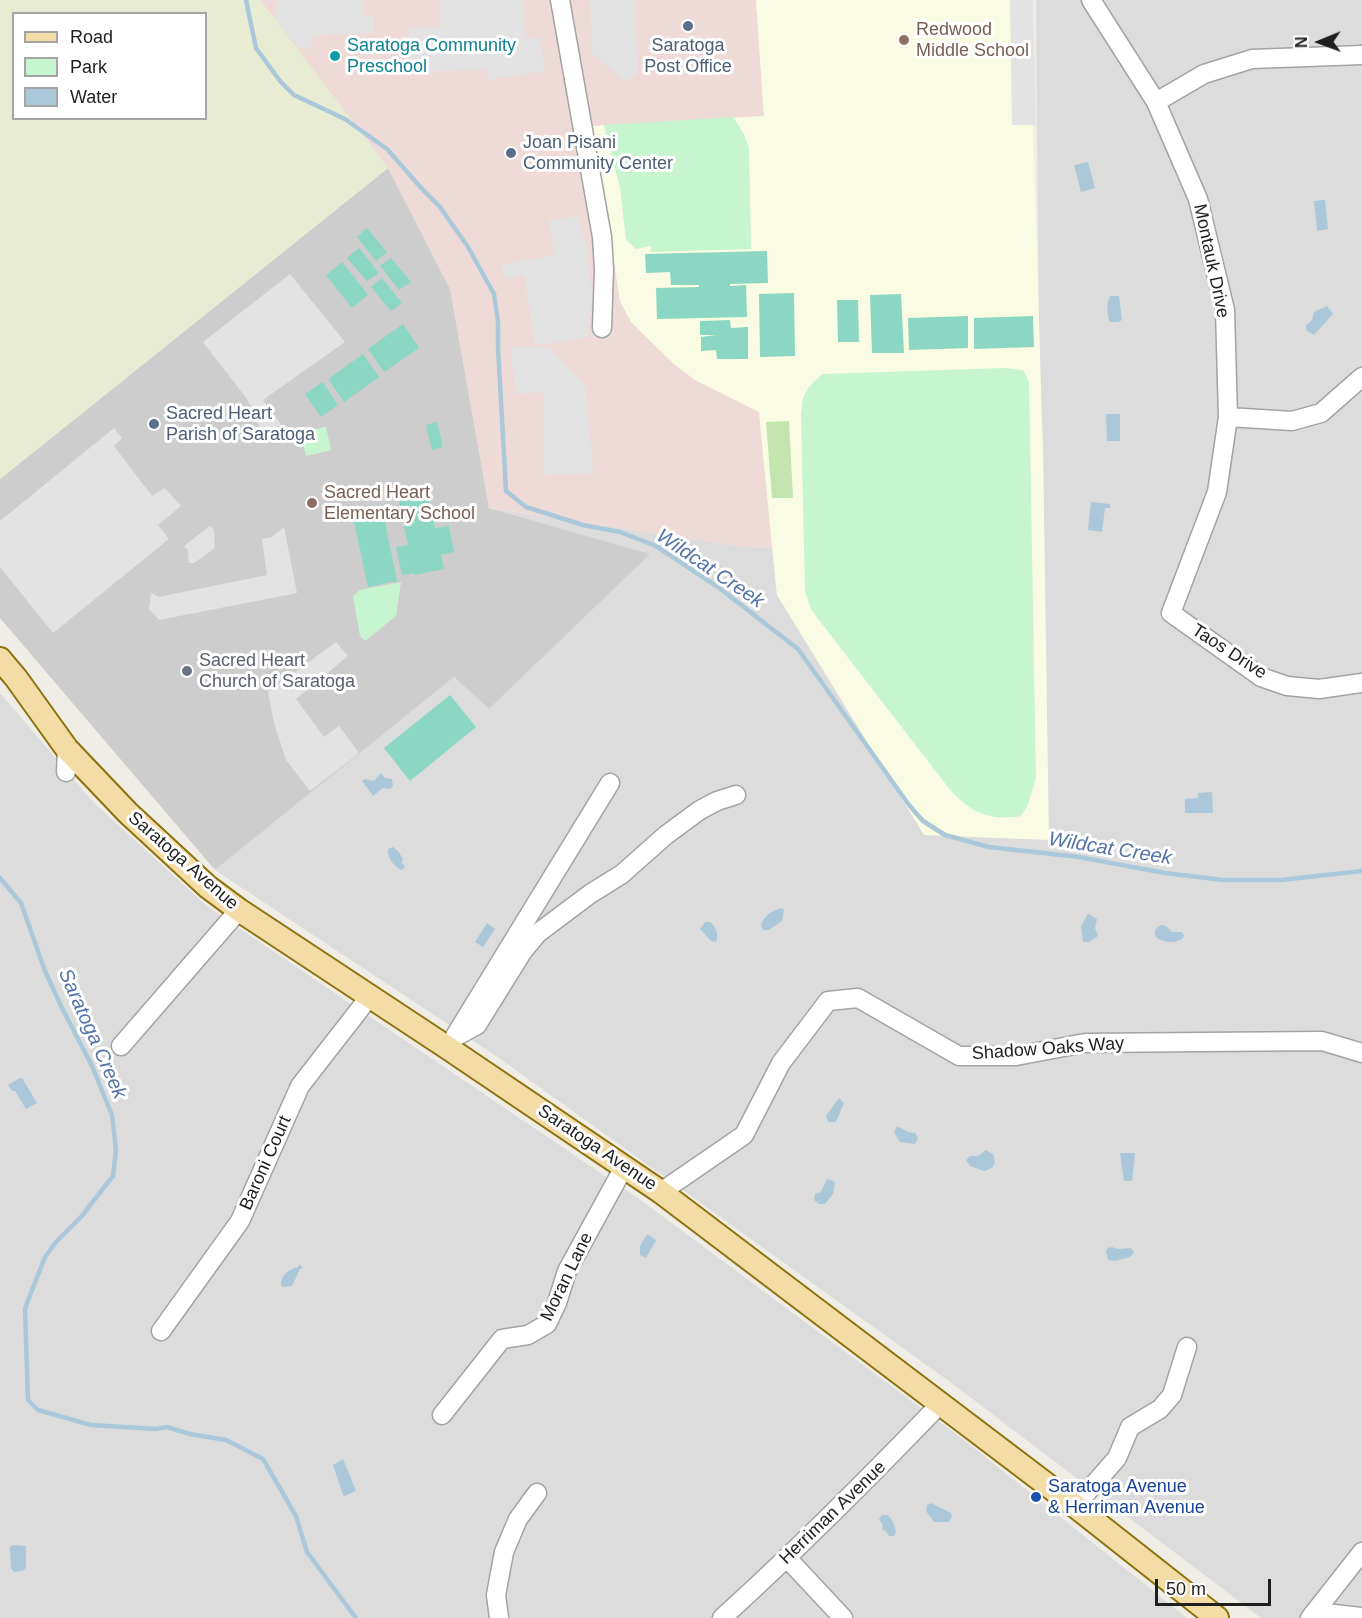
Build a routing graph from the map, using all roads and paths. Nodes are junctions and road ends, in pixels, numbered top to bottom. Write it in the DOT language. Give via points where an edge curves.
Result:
graph roads {
  1 [pos="560,0"];
  2 [pos="1091,0"];
  3 [pos="1362,55"];
  4 [pos="1156,102"];
  5 [pos="602,328"];
  6 [pos="1362,377"];
  7 [pos="1228,417"];
  8 [pos="1171,613"];
  9 [pos="0,659"];
  10 [pos="1362,683"];
  11 [pos="67,749"];
  12 [pos="66,772"];
  13 [pos="610,783"];
  14 [pos="736,795"];
  15 [pos="239,910"];
  16 [pos="370,996"];
  17 [pos="452,1042"];
  18 [pos="121,1046"];
  19 [pos="1362,1053"];
  20 [pos="624,1167"];
  21 [pos="661,1192"];
  22 [pos="161,1330"];
  23 [pos="1187,1347"];
  24 [pos="940,1404"];
  25 [pos="442,1415"];
  26 [pos="537,1493"];
  27 [pos="1075,1506"];
  28 [pos="1362,1552"];
  29 [pos="787,1558"];
  30 [pos="1313,1615"];
  31 [pos="1362,1617"];
  32 [pos="499,1618"];
  33 [pos="722,1618"];
  34 [pos="843,1618"];
  35 [pos="1217,1618"];
  1 -- 5 [label="street" via="602,237"];
  2 -- 4 [label="street, Montauk Drive"];
  3 -- 4 [label="street" via="1252,59 1204,74"];
  4 -- 7 [label="street, Montauk Drive" via="1198,200 1225,309"];
  6 -- 7 [label="street" via="1322,413 1292,421"];
  7 -- 8 [label="street, Montauk Drive" via="1217,492"];
  8 -- 10 [label="street, Taos Drive" via="1261,677 1287,686 1319,689"];
  9 -- 11 [label="main road, Saratoga Avenue"];
  11 -- 12 [label="street"];
  11 -- 15 [label="main road, Saratoga Avenue" via="128,813 208,887"];
  13 -- 17 [label="street"];
  14 -- 17 [label="street" via="700,810 622,874 538,933 477,1025"];
  15 -- 16 [label="main road, Saratoga Avenue"];
  15 -- 18 [label="street"];
  16 -- 17 [label="main road, Saratoga Avenue"];
  16 -- 22 [label="street, Baroni Court" via="300,1086 240,1221"];
  17 -- 20 [label="main road, Saratoga Avenue"];
  19 -- 21 [label="street, Shadow Oaks Way" via="1322,1041 1299,1041 1085,1043 1016,1056 960,1056 858,998 828,1001 781,1063 744,1135"];
  20 -- 21 [label="main road, Saratoga Avenue"];
  20 -- 25 [label="street, Moran Lane" via="567,1271 547,1324 528,1335 502,1339"];
  21 -- 24 [label="main road, Saratoga Avenue"];
  23 -- 27 [label="street" via="1172,1395 1160,1409 1130,1427 1117,1458"];
  24 -- 27 [label="main road, Saratoga Avenue"];
  24 -- 29 [label="street, Herriman Avenue"];
  26 -- 32 [label="street" via="518,1520 504,1552 496,1595"];
  27 -- 35 [label="main road, Saratoga Avenue"];
  28 -- 30 [label="street"];
  29 -- 33 [label="street, Herriman Avenue"];
  29 -- 34 [label="street"];
  30 -- 31 [label="street"];
}
